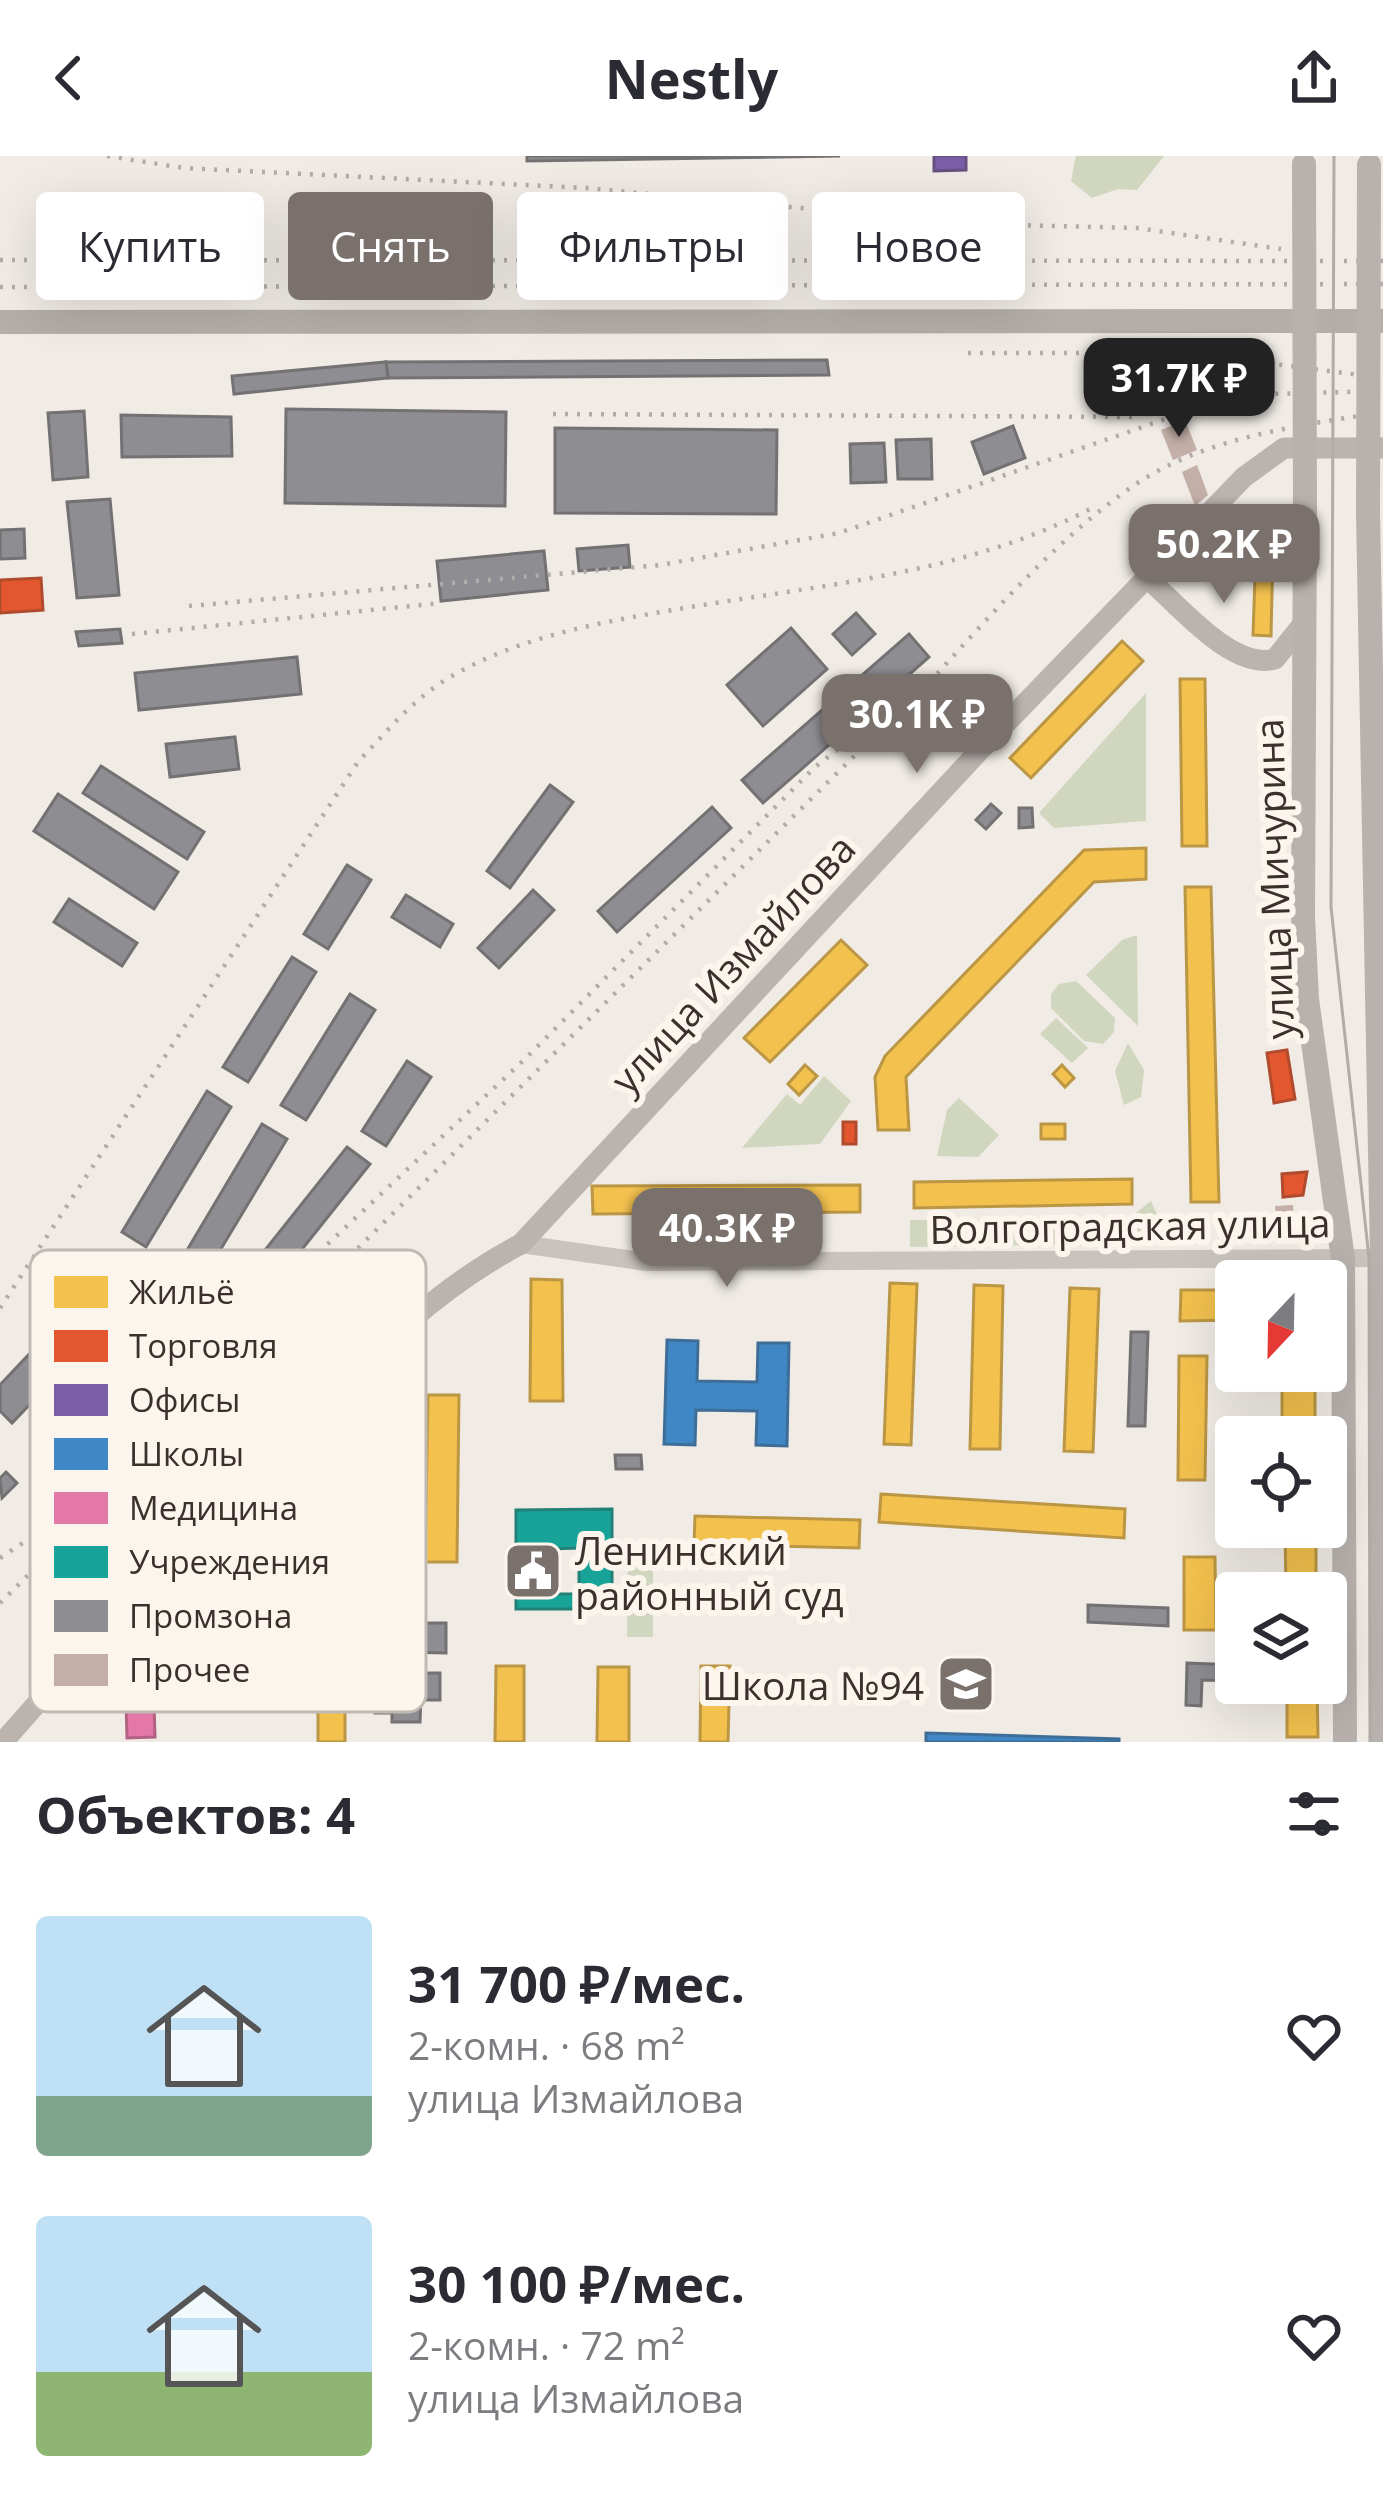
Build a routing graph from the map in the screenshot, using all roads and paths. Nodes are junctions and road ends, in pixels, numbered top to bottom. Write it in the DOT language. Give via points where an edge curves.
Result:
graph roads {
  1 [pos="1303,160"];
  2 [pos="1370,160"];
  3 [pos="1383,321"];
  4 [pos="0,322"];
  5 [pos="1383,448"];
  6 [pos="1147,578"];
  7 [pos="1303,624"];
  8 [pos="1377,825"];
  9 [pos="1379,936"];
  10 [pos="521,1244"];
  11 [pos="1343,1258"];
  12 [pos="1383,1258"];
  13 [pos="426,1309"];
  14 [pos="30,1711"];
  15 [pos="3,1742"];
  16 [pos="1346,1742"];
  17 [pos="1382,1742"];
  1 -- 7 [label="main road, улица Мичурина, bridge"];
  2 -- 8 [label="main road, bridge"];
  3 -- 4 [label="highway"];
  5 -- 6 [label="main road, улица Измайлова" via="1275,452"];
  6 -- 7 [label="main road" via="1254,660 1283,654"];
  6 -- 10 [label="main road, улица Измайлова"];
  7 -- 11 [label="main road, улица Мичурина" via="1307,999"];
  8 -- 9 [label="main road"];
  9 -- 12 [label="main road"];
  10 -- 11 [label="street, Волгоградская улица" via="647,1262"];
  10 -- 13 [label="main road" via="469,1271"];
  11 -- 12 [label="street, Волгоградская улица"];
  11 -- 16 [label="main road, улица Мичурина"];
  12 -- 17 [label="main road"];
  14 -- 15 [label="main road"];
}
